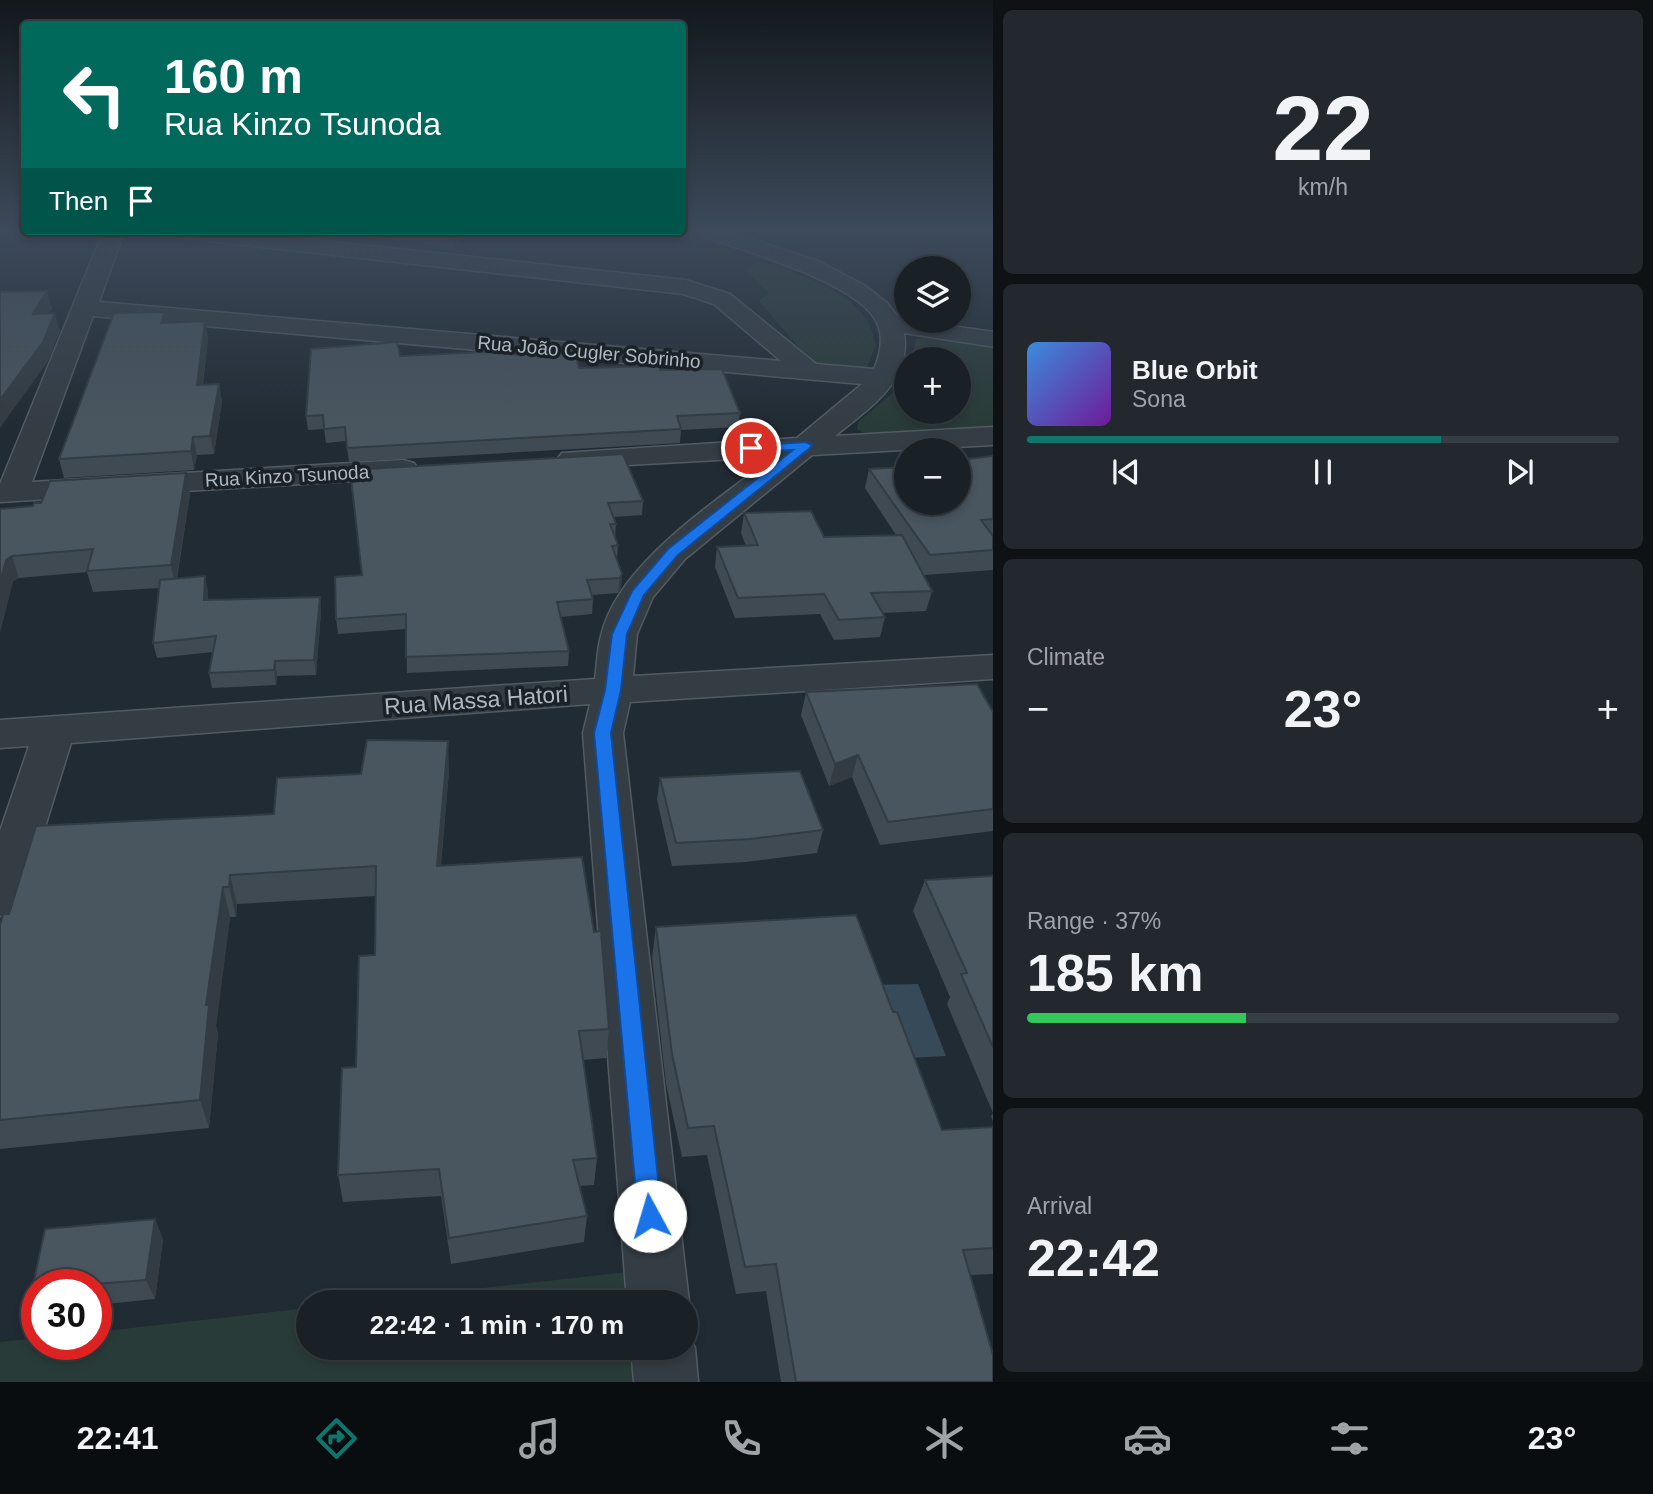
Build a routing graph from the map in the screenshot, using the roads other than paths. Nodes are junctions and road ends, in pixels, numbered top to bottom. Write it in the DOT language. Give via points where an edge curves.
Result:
graph roads {
  1 [pos="89,296"];
  2 [pos="714,296"];
  3 [pos="863,296"];
  4 [pos="84,308"];
  5 [pos="890,323"];
  6 [pos="993,341"];
  7 [pos="808,371"];
  8 [pos="884,378"];
  9 [pos="993,436"];
  10 [pos="806,445"];
  11 [pos="542,461"];
  12 [pos="430,467"];
  13 [pos="6,492"];
  14 [pos="993,667"];
  15 [pos="613,690"];
  16 [pos="55,729"];
  17 [pos="0,734"];
  18 [pos="0,898"];
  19 [pos="657,1290"];
  20 [pos="664,1360"];
  21 [pos="666,1382"];
  1 -- 4 [label="street"];
  2 -- 7 [label="street"];
  3 -- 5 [label="street"];
  4 -- 7 [label="street, Rua João Cugler Sobrinho"];
  4 -- 13 [label="street"];
  5 -- 6 [label="street"];
  5 -- 8 [label="street" via="894,351"];
  7 -- 8 [label="street, Rua João Cugler Sobrinho"];
  8 -- 10 [label="street"];
  9 -- 10 [label="street"];
  10 -- 11 [label="street"];
  10 -- 15 [label="street" via="673,552 637,594 619,634"];
  12 -- 13 [label="street, Rua Kinzo Tsunoda"];
  14 -- 15 [label="street, Rua Massa Hatori"];
  15 -- 16 [label="street, Rua Massa Hatori"];
  15 -- 19 [label="street" via="603,733"];
  16 -- 17 [label="street, Rua Massa Hatori"];
  16 -- 18 [label="street"];
  20 -- 21 [label="street"];
}
